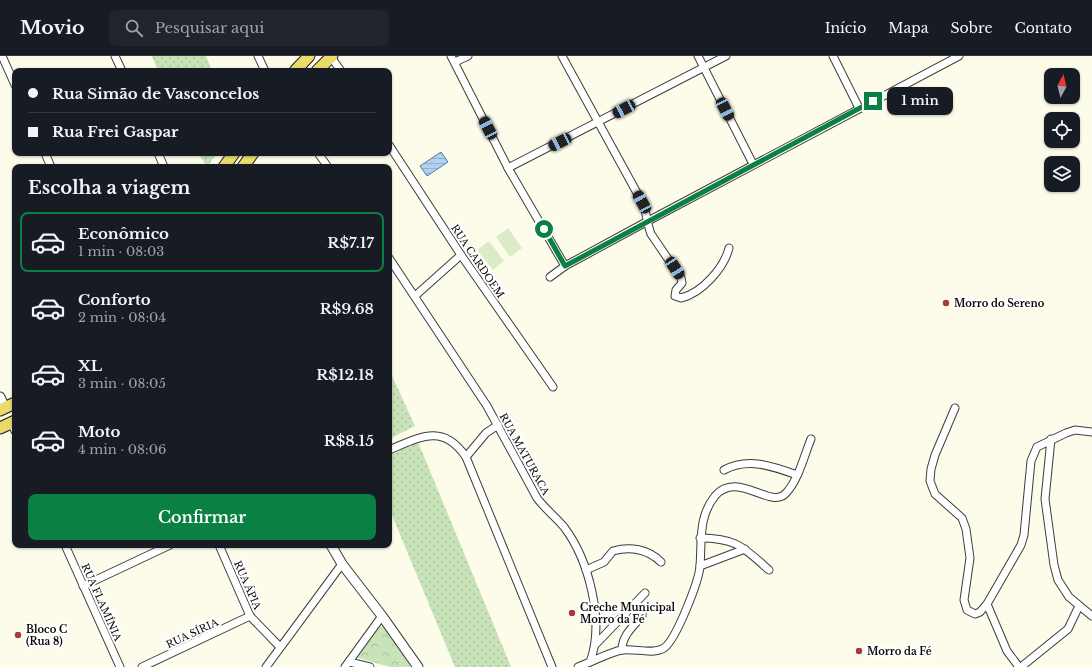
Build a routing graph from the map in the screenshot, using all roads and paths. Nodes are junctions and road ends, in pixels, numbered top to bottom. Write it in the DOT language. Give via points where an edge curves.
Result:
graph roads {
  1 [pos="2,56"];
  2 [pos="115,56"];
  3 [pos="258,56"];
  4 [pos="309,56"];
  5 [pos="332,56"];
  6 [pos="468,56"];
  7 [pos="562,56"];
  8 [pos="698,56"];
  9 [pos="726,56"];
  10 [pos="833,56"];
  11 [pos="959,56"];
  12 [pos="453,59"];
  13 [pos="704,67"];
  14 [pos="121,68"];
  15 [pos="264,68"];
  16 [pos="298,68"];
  17 [pos="320,68"];
  18 [pos="338,68"];
  19 [pos="12,78"];
  20 [pos="859,108"];
  21 [pos="598,123"];
  22 [pos="392,150"];
  23 [pos="753,164"];
  24 [pos="508,168"];
  25 [pos="648,221"];
  26 [pos="729,248"];
  27 [pos="462,255"];
  28 [pos="392,262"];
  29 [pos="565,266"];
  30 [pos="550,277"];
  31 [pos="415,296"];
  32 [pos="553,387"];
  33 [pos="0,397"];
  34 [pos="12,404"];
  35 [pos="955,408"];
  36 [pos="2,409"];
  37 [pos="12,425"];
  38 [pos="498,425"];
  39 [pos="0,428"];
  40 [pos="1092,432"];
  41 [pos="811,439"];
  42 [pos="1051,439"];
  43 [pos="392,449"];
  44 [pos="466,457"];
  45 [pos="724,470"];
  46 [pos="797,475"];
  47 [pos="700,538"];
  48 [pos="66,548"];
  49 [pos="164,548"];
  50 [pos="220,548"];
  51 [pos="333,548"];
  52 [pos="745,549"];
  53 [pos="661,562"];
  54 [pos="342,564"];
  55 [pos="700,566"];
  56 [pos="586,570"];
  57 [pos="769,570"];
  58 [pos="83,586"];
  59 [pos="646,593"];
  60 [pos="635,604"];
  61 [pos="987,604"];
  62 [pos="1080,606"];
  63 [pos="250,616"];
  64 [pos="382,616"];
  65 [pos="1092,616"];
  66 [pos="595,645"];
  67 [pos="280,647"];
  68 [pos="622,650"];
  69 [pos="590,662"];
  70 [pos="347,664"];
  71 [pos="120,667"];
  72 [pos="142,667"];
  73 [pos="266,667"];
  74 [pos="370,667"];
  75 [pos="418,667"];
  76 [pos="552,667"];
  77 [pos="578,667"];
  78 [pos="1020,667"];
  1 -- 19 [label="street"];
  2 -- 14 [label="street"];
  3 -- 15 [label="street"];
  4 -- 16 [label="main road"];
  5 -- 17 [label="main road"];
  5 -- 18 [label="street"];
  6 -- 12 [label="street"];
  7 -- 21 [label="street"];
  8 -- 13 [label="street"];
  9 -- 13 [label="street"];
  10 -- 20 [label="street"];
  11 -- 20 [label="street"];
  12 -- 24 [label="street"];
  13 -- 21 [label="street"];
  13 -- 23 [label="street"];
  20 -- 23 [label="street"];
  21 -- 24 [label="street"];
  21 -- 25 [label="street" via="642,202"];
  22 -- 27 [label="street, RUA CARDOEM"];
  23 -- 25 [label="street"];
  24 -- 29 [label="street"];
  25 -- 26 [label="street" via="652,234 682,278 682,283 675,292 678,298 688,296 713,276 722,265"];
  25 -- 29 [label="street"];
  27 -- 31 [label="street"];
  27 -- 32 [label="street, RUA CARDOEM"];
  28 -- 31 [label="street, RUA MATURACA"];
  29 -- 30 [label="street"];
  31 -- 38 [label="street, RUA MATURACA"];
  33 -- 36 [label="street"];
  34 -- 36 [label="main road"];
  35 -- 61 [label="street" via="935,455 930,481 935,494 962,518 966,529 970,558 964,600 967,610 975,614"];
  37 -- 39 [label="main road"];
  38 -- 44 [label="street" via="486,434"];
  38 -- 56 [label="street, RUA MATURACA" via="537,498 564,527"];
  40 -- 42 [label="street" via="1076,430"];
  41 -- 46 [label="street"];
  42 -- 61 [label="street" via="1037,447 1034,453 1024,535"];
  42 -- 62 [label="street" via="1045,499 1054,565 1063,589"];
  43 -- 44 [label="street" via="419,437 440,436 457,445"];
  44 -- 76 [label="street"];
  45 -- 46 [label="street" via="738,463 747,462"];
  46 -- 47 [label="street" via="782,497 766,496 745,487 734,486 724,489 707,508"];
  47 -- 52 [label="street" via="728,539"];
  47 -- 55 [label="street"];
  48 -- 58 [label="street, RUA FLAMÍNIA"];
  49 -- 58 [label="street"];
  50 -- 63 [label="street, RUA ÁPIA"];
  51 -- 54 [label="street"];
  52 -- 55 [label="street"];
  52 -- 57 [label="street"];
  53 -- 56 [label="street" via="647,552 630,548 613,551 604,562"];
  54 -- 64 [label="street"];
  54 -- 67 [label="street"];
  55 -- 68 [label="street" via="677,630 667,645 659,651"];
  56 -- 66 [label="street, RUA MATURACA" via="594,600"];
  58 -- 71 [label="street, RUA FLAMÍNIA"];
  59 -- 60 [label="street"];
  60 -- 66 [label="street"];
  60 -- 68 [label="street" via="642,612 642,616 626,634"];
  61 -- 78 [label="street" via="1007,651"];
  62 -- 65 [label="street"];
  62 -- 78 [label="street" via="1068,629"];
  63 -- 67 [label="street, RUA ÁPIA"];
  63 -- 72 [label="street, RUA SÍRIA"];
  64 -- 70 [label="street"];
  64 -- 75 [label="street"];
  66 -- 69 [label="street, RUA MATURACA"];
  67 -- 73 [label="street"];
  68 -- 69 [label="street"];
  69 -- 77 [label="street"];
  70 -- 74 [label="street"];
}
